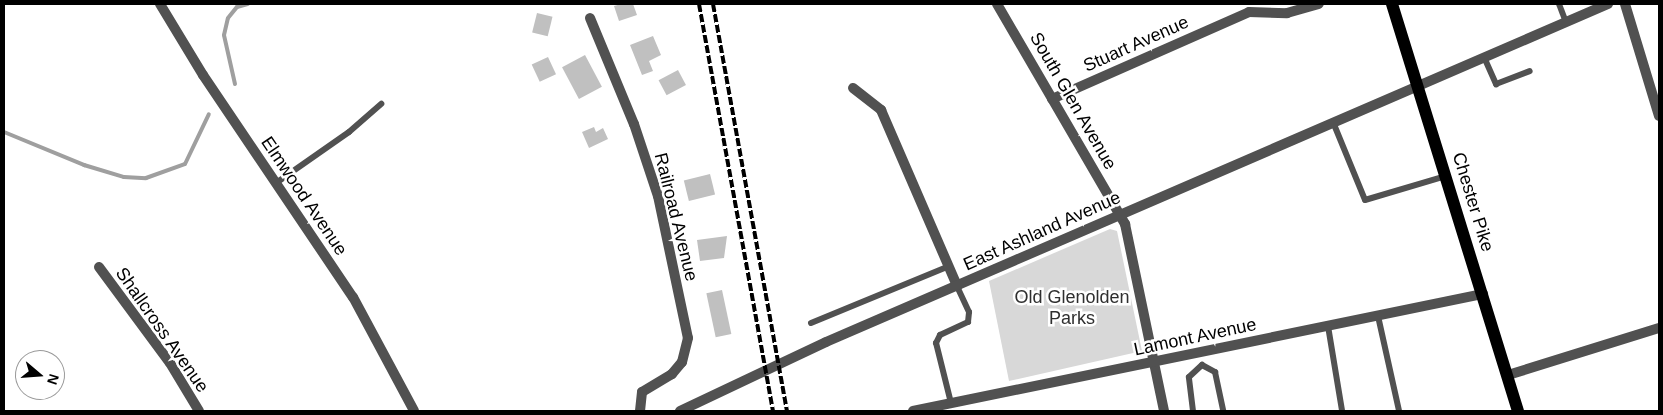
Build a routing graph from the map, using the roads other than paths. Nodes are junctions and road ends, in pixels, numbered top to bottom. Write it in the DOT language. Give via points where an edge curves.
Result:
graph roads {
  1 [pos="160,4"];
  2 [pos="997,4"];
  3 [pos="1319,4"];
  4 [pos="1392,4"];
  5 [pos="1559,4"];
  6 [pos="1608,4"];
  7 [pos="1625,4"];
  8 [pos="590,18"];
  9 [pos="1566,22"];
  10 [pos="1484,57"];
  11 [pos="1530,71"];
  12 [pos="1418,85"];
  13 [pos="853,88"];
  14 [pos="1052,99"];
  15 [pos="380,104"];
  16 [pos="1659,116"];
  17 [pos="1333,122"];
  18 [pos="1446,176"];
  19 [pos="276,183"];
  20 [pos="1120,215"];
  21 [pos="948,266"];
  22 [pos="99,267"];
  23 [pos="957,286"];
  24 [pos="1483,294"];
  25 [pos="1378,316"];
  26 [pos="811,323"];
  27 [pos="1328,326"];
  28 [pos="1659,328"];
  29 [pos="1200,352"];
  30 [pos="1154,362"];
  31 [pos="1202,365"];
  32 [pos="1508,374"];
  33 [pos="951,404"];
  34 [pos="199,411"];
  35 [pos="414,411"];
  36 [pos="640,411"];
  37 [pos="680,411"];
  38 [pos="914,411"];
  39 [pos="1164,411"];
  40 [pos="1194,411"];
  41 [pos="1223,411"];
  42 [pos="1342,411"];
  43 [pos="1399,411"];
  44 [pos="1518,411"];
  1 -- 19 [label="street, Elmwood Avenue"];
  2 -- 14 [label="street, South Glen Avenue"];
  3 -- 14 [label="street, Stuart Avenue" via="1288,13 1249,12"];
  4 -- 12 [label="main road, Chester Pike"];
  5 -- 9 [label="lane"];
  6 -- 9 [label="street, East Ashland Avenue"];
  7 -- 16 [label="street"];
  8 -- 36 [label="street, Railroad Avenue" via="634,124 658,196 688,338 682,362 672,374 642,392"];
  9 -- 10 [label="street, East Ashland Avenue"];
  10 -- 11 [label="lane" via="1496,84"];
  10 -- 12 [label="street, East Ashland Avenue"];
  12 -- 17 [label="street, East Ashland Avenue"];
  12 -- 18 [label="main road, Chester Pike"];
  13 -- 21 [label="street" via="881,110"];
  14 -- 20 [label="street, South Glen Avenue"];
  15 -- 19 [label="lane" via="349,132"];
  17 -- 18 [label="lane" via="1365,200"];
  17 -- 20 [label="street, East Ashland Avenue"];
  18 -- 24 [label="main road, Chester Pike"];
  19 -- 35 [label="street, Elmwood Avenue" via="353,297"];
  20 -- 23 [label="street, East Ashland Avenue"];
  20 -- 30 [label="street, South Glen Avenue" via="1128,232"];
  21 -- 23 [label="street"];
  21 -- 26 [label="lane"];
  22 -- 34 [label="street, Shallcross Avenue" via="170,364"];
  23 -- 33 [label="lane" via="969,312 968,322 940,335 936,343"];
  23 -- 37 [label="street, East Ashland Avenue" via="826,342"];
  24 -- 25 [label="street, Lamont Avenue"];
  24 -- 32 [label="main road, Chester Pike"];
  25 -- 27 [label="street, Lamont Avenue"];
  25 -- 43 [label="lane"];
  27 -- 29 [label="street, Lamont Avenue"];
  27 -- 42 [label="lane"];
  28 -- 32 [label="street"];
  29 -- 30 [label="street, Lamont Avenue"];
  29 -- 31 [label="lane"];
  30 -- 33 [label="street, Lamont Avenue"];
  30 -- 39 [label="street, South Glen Avenue"];
  31 -- 40 [label="lane" via="1189,377"];
  31 -- 41 [label="lane" via="1215,372"];
  32 -- 44 [label="main road, Chester Pike"];
  33 -- 38 [label="street, Lamont Avenue"];
}
